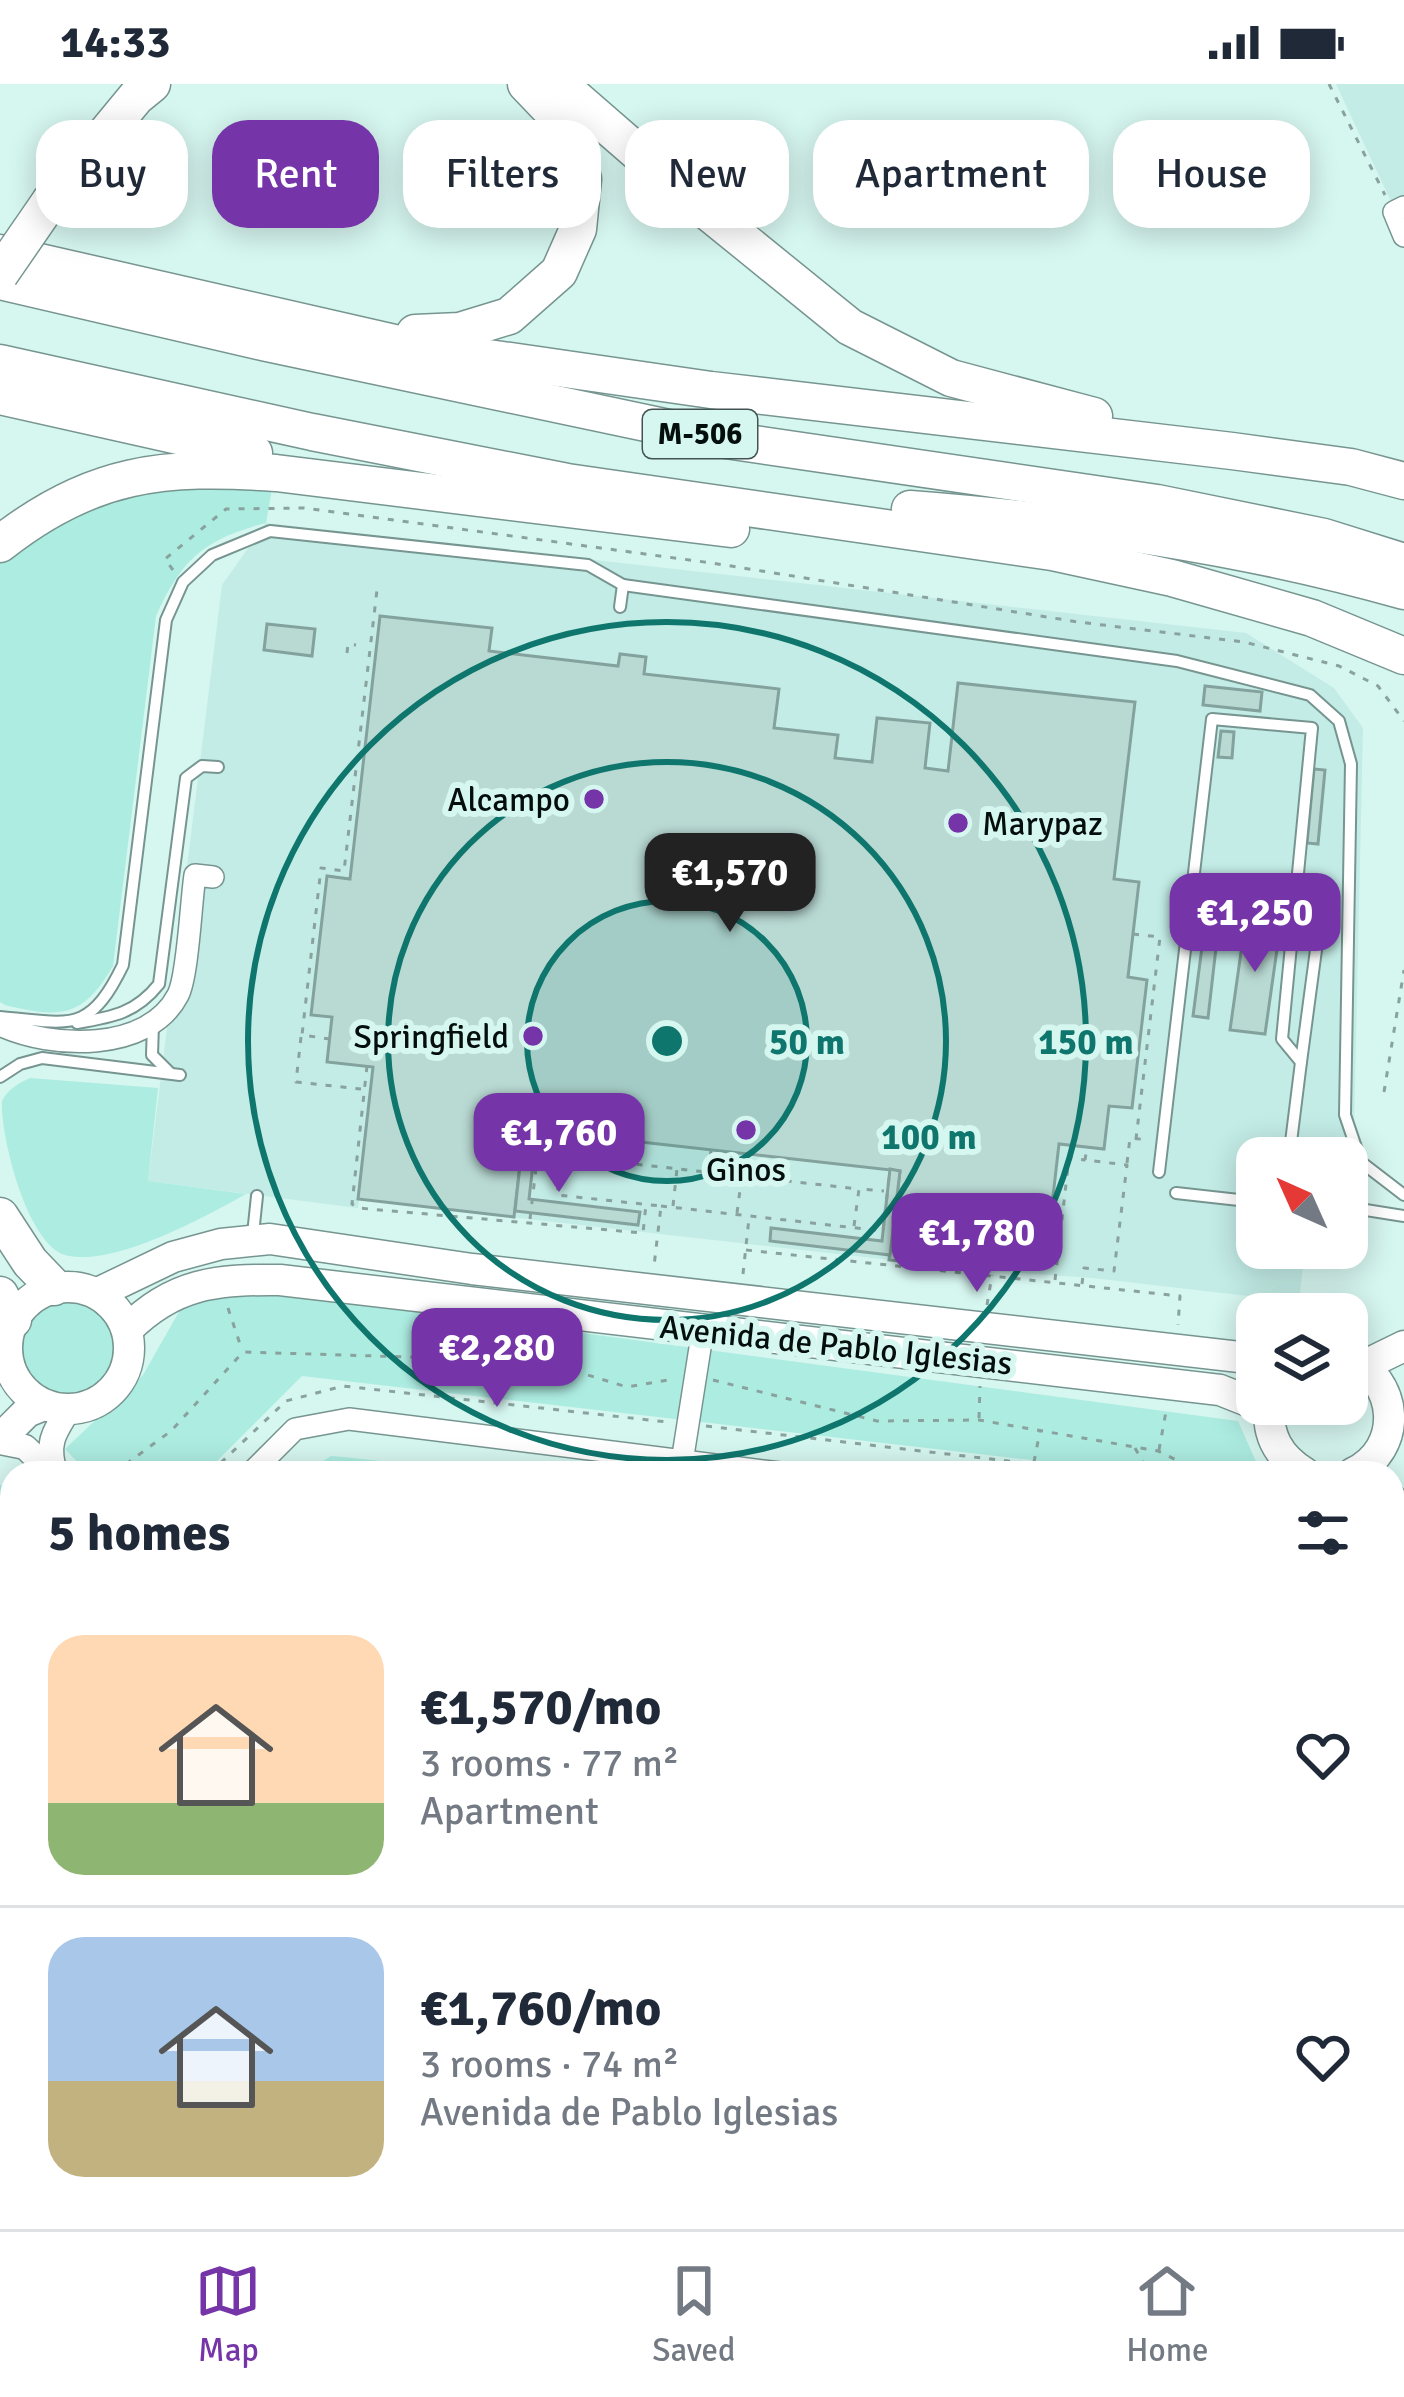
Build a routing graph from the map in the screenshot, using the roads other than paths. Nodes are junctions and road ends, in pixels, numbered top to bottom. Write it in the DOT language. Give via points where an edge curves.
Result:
graph roads {
  1 [pos="152,84"];
  2 [pos="526,84"];
  3 [pos="559,84"];
  4 [pos="1399,210"];
  5 [pos="1404,236"];
  6 [pos="0,253"];
  7 [pos="0,278"];
  8 [pos="301,320"];
  9 [pos="0,363"];
  10 [pos="0,396"];
  11 [pos="1232,451"];
  12 [pos="1404,482"];
  13 [pos="631,490"];
  14 [pos="428,492"];
  15 [pos="1,543"];
  16 [pos="1404,562"];
  17 [pos="623,585"];
  18 [pos="1404,591"];
  19 [pos="620,607"];
  20 [pos="1395,653"];
  21 [pos="218,767"];
  22 [pos="213,878"];
  23 [pos="1320,920"];
  24 [pos="0,1021"];
  25 [pos="73,1024"];
  26 [pos="153,1024"];
  27 [pos="1301,1062"];
  28 [pos="0,1077"];
  29 [pos="1292,1137"];
  30 [pos="1159,1172"];
  31 [pos="1176,1192"];
  32 [pos="1404,1195"];
  33 [pos="257,1196"];
  34 [pos="1236,1199"];
  35 [pos="1368,1210"];
  36 [pos="1404,1212"];
  37 [pos="0,1216"];
  38 [pos="252,1241"];
  39 [pos="54,1287"];
  40 [pos="98,1293"];
  41 [pos="703,1329"];
  42 [pos="128,1330"];
  43 [pos="1398,1341"];
  44 [pos="5,1344"];
  45 [pos="1368,1350"];
  46 [pos="1236,1357"];
  47 [pos="1368,1366"];
  48 [pos="1398,1394"];
  49 [pos="1236,1396"];
  50 [pos="56,1407"];
  51 [pos="1270,1425"];
  52 [pos="0,1440"];
  53 [pos="1396,1449"];
  54 [pos="41,1461"];
  55 [pos="50,1461"];
  56 [pos="263,1461"];
  57 [pos="674,1461"];
  58 [pos="682,1461"];
  59 [pos="1286,1461"];
  1 -- 7 [label="highway, bridge" via="51,200"];
  2 -- 8 [label="highway" via="570,130 583,179 578,229 559,272 509,316 460,331"];
  3 -- 11 [label="highway" via="850,327 951,378"];
  4 -- 5 [label="street"];
  6 -- 8 [label="highway"];
  7 -- 16 [label="highway, M-506" via="703,435 1157,503"];
  8 -- 11 [label="highway" via="518,364"];
  9 -- 13 [label="highway, M-506" via="312,432"];
  10 -- 14 [label="highway"];
  11 -- 12 [label="highway"];
  13 -- 18 [label="highway, M-506" via="1057,520 1278,559"];
  13 -- 20 [label="highway" via="1052,552 1312,618"];
  14 -- 15 [label="highway" via="201,467 130,476 63,501"];
  14 -- 20 [label="highway" via="957,556 1230,606"];
  17 -- 19 [label="lane"];
  17 -- 25 [label="lane" via="588,565 270,531 212,555 183,582 166,620 124,965 105,1003"];
  17 -- 32 [label="lane" via="1177,661 1310,695 1340,722 1351,764 1345,1115 1361,1162"];
  21 -- 25 [label="lane" via="202,766 186,778 159,984 125,1014"];
  22 -- 26 [label="street" via="194,875 179,994"];
  23 -- 27 [label="lane"];
  24 -- 25 [label="lane"];
  24 -- 26 [label="street" via="60,1041 109,1039"];
  26 -- 28 [label="lane" via="152,1055 176,1075 42,1058"];
  27 -- 29 [label="lane"];
  27 -- 30 [label="lane" via="1282,1040 1312,728 1212,719"];
  31 -- 34 [label="lane"];
  33 -- 38 [label="lane"];
  35 -- 36 [label="lane"];
  37 -- 39 [label="highway"];
  38 -- 40 [label="main road, Avenida de Pablo Iglesias" via="173,1257"];
  38 -- 46 [label="main road, Avenida de Pablo Iglesias"];
  39 -- 40 [label="main road"];
  39 -- 44 [label="main road" via="23,1305"];
  40 -- 42 [label="main road"];
  41 -- 42 [label="main road, Avenida de Pablo Iglesias" via="224,1280 148,1309"];
  41 -- 49 [label="main road, Avenida de Pablo Iglesias"];
  41 -- 58 [label="street"];
  42 -- 50 [label="main road" via="119,1382 96,1402"];
  43 -- 45 [label="main road"];
  44 -- 50 [label="main road" via="17,1383"];
  47 -- 48 [label="main road"];
  48 -- 53 [label="main road"];
  50 -- 52 [label="main road" via="27,1412"];
  50 -- 55 [label="street"];
  51 -- 59 [label="main road"];
  52 -- 54 [label="street"];
  56 -- 57 [label="street" via="295,1429 349,1419"];
}
